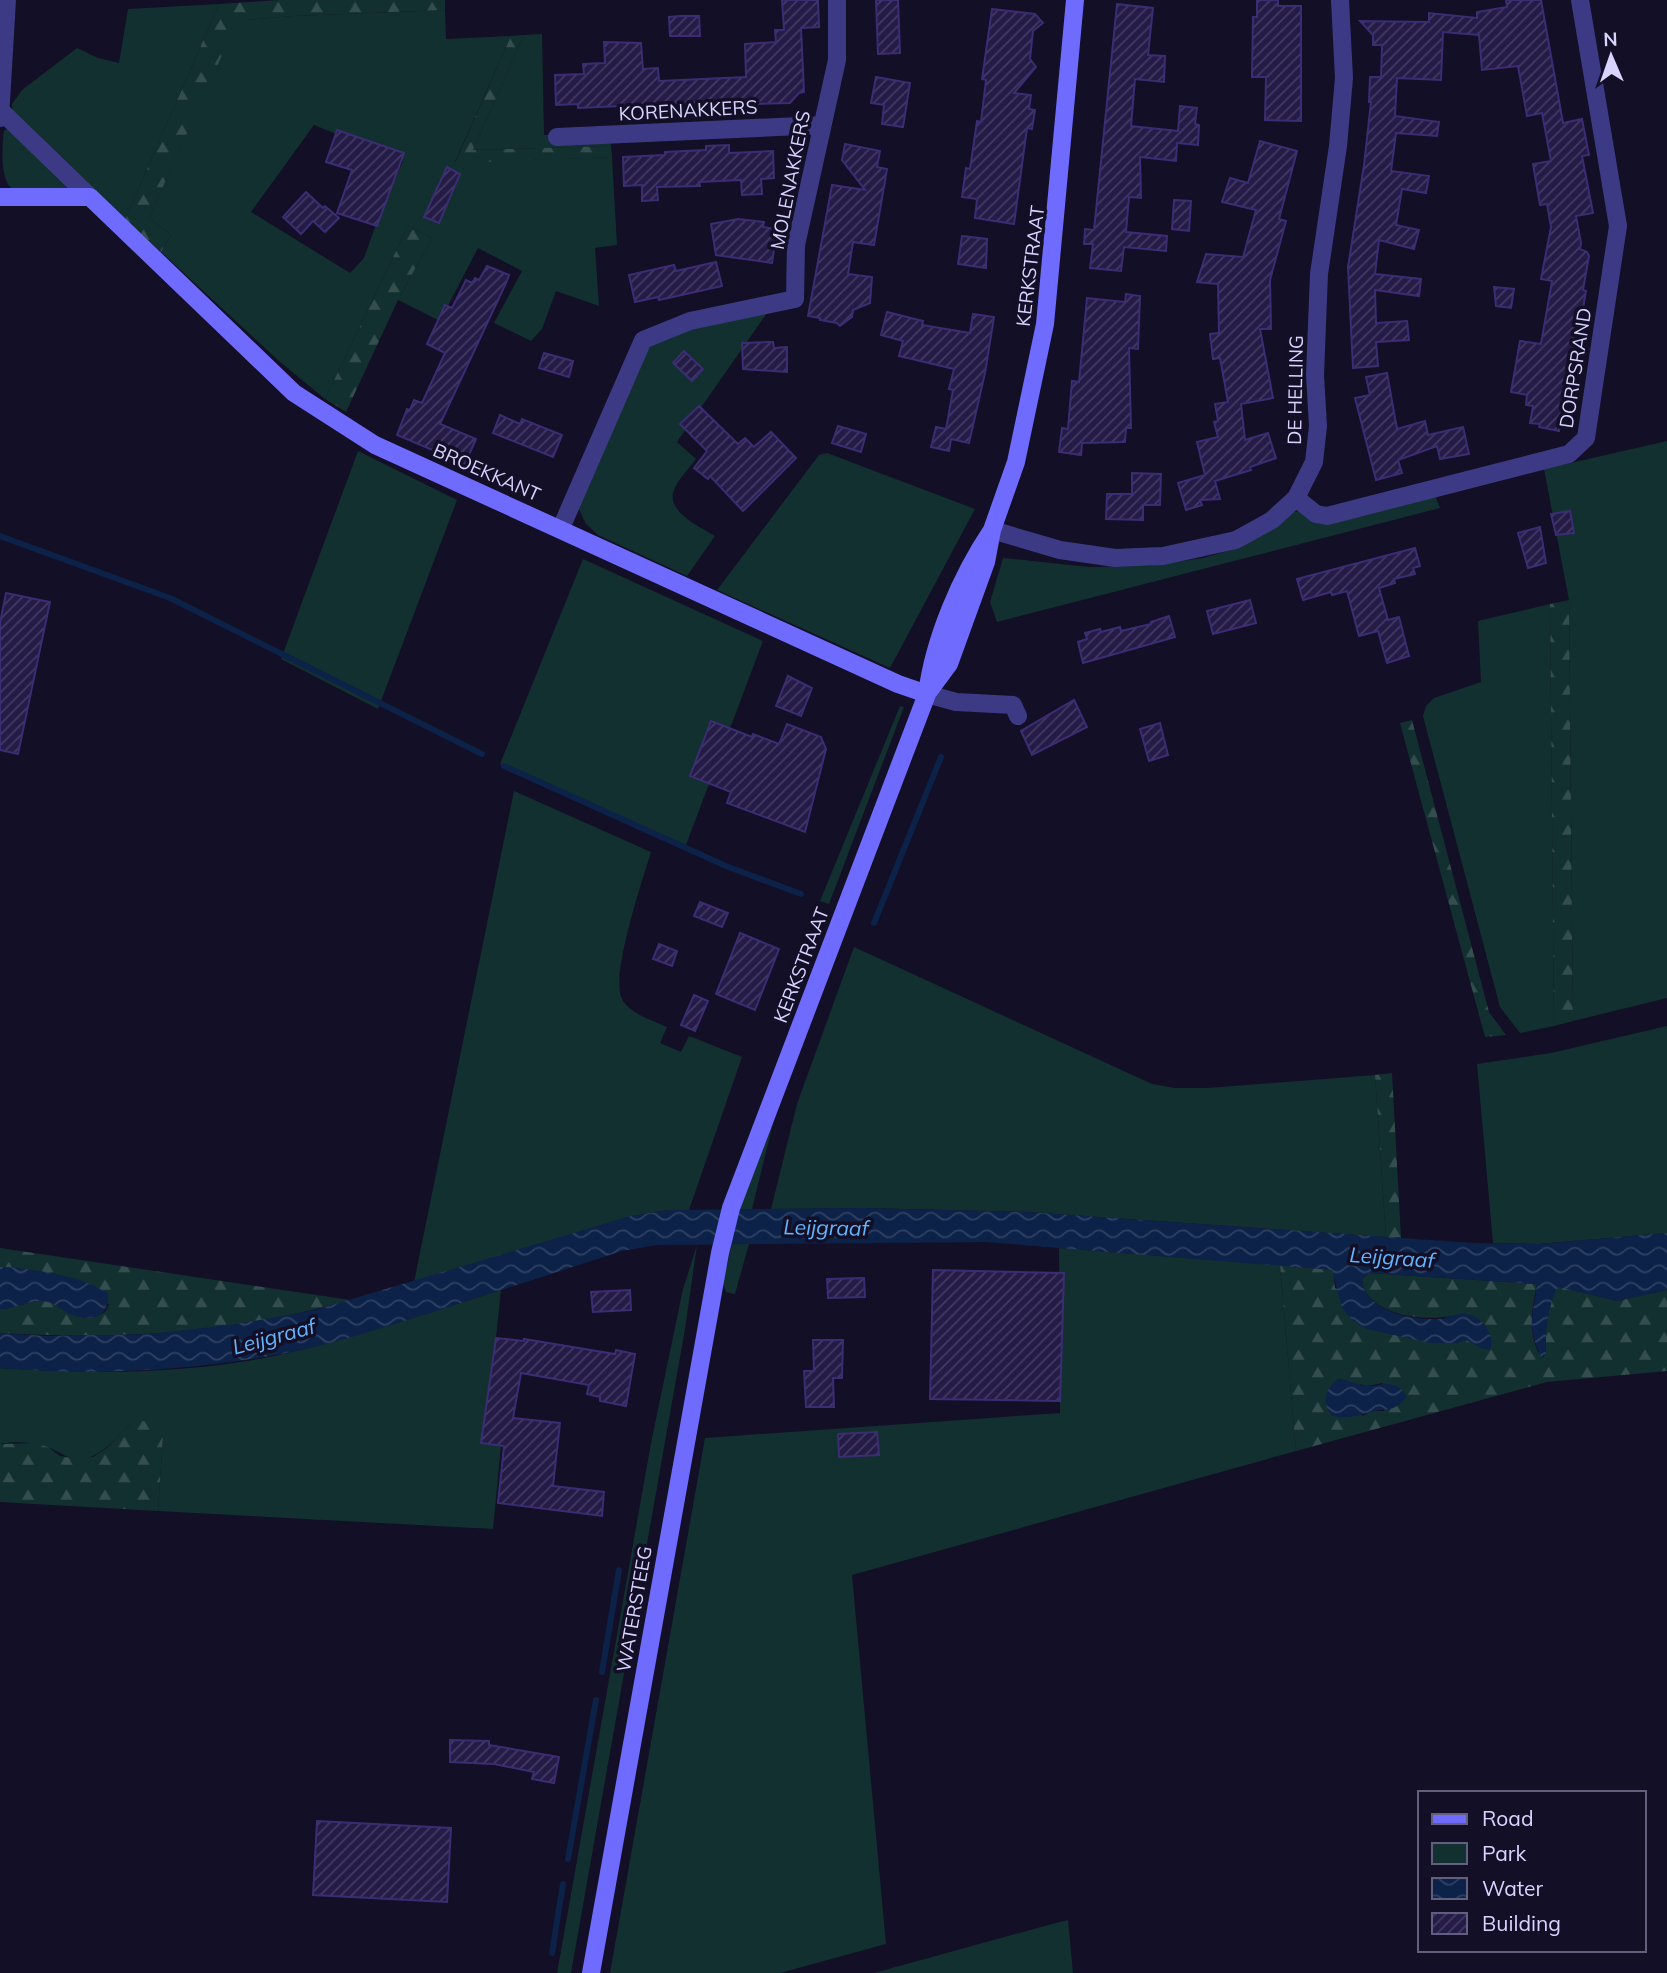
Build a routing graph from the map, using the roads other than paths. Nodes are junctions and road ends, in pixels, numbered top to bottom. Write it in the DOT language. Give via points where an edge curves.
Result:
graph roads {
  1 [pos="7,0"];
  2 [pos="836,0"];
  3 [pos="1075,0"];
  4 [pos="1339,0"];
  5 [pos="1580,0"];
  6 [pos="1,115"];
  7 [pos="822,125"];
  8 [pos="557,137"];
  9 [pos="0,197"];
  10 [pos="90,197"];
  11 [pos="1296,498"];
  12 [pos="561,528"];
  13 [pos="992,530"];
  14 [pos="927,694"];
  15 [pos="1018,716"];
  16 [pos="720,1253"];
  17 [pos="591,1973"];
  1 -- 6 [label="street"];
  2 -- 7 [label="street, MOLENAKKERS" via="837,60"];
  3 -- 13 [label="street, KERKSTRAAT" via="1045,324 1016,462"];
  4 -- 11 [label="street, DE HELLING" via="1344,78 1319,274 1318,426 1314,462"];
  5 -- 11 [label="street, DORPSRAND" via="1618,226 1586,438 1569,454 1327,516 1316,514"];
  6 -- 10 [label="street, BROEKKANT"];
  7 -- 8 [label="street, KORENAKKERS"];
  7 -- 12 [label="street, MOLENAKKERS" via="796,245 795,299 690,321 643,340"];
  9 -- 10 [label="street"];
  10 -- 12 [label="street, BROEKKANT" via="295,393 375,444"];
  11 -- 13 [label="street, DE HELLING" via="1272,520 1236,540 1163,556 1115,558 1074,552"];
  12 -- 14 [label="street, BROEKKANT"];
  13 -- 14 [label="street, KERKSTRAAT" via="947,621 931,664"];
  14 -- 15 [label="street" via="956,702 1013,705"];
  14 -- 16 [label="street, KERKSTRAAT" via="731,1208"];
  16 -- 17 [label="street, WATERSTEEG"];
}
